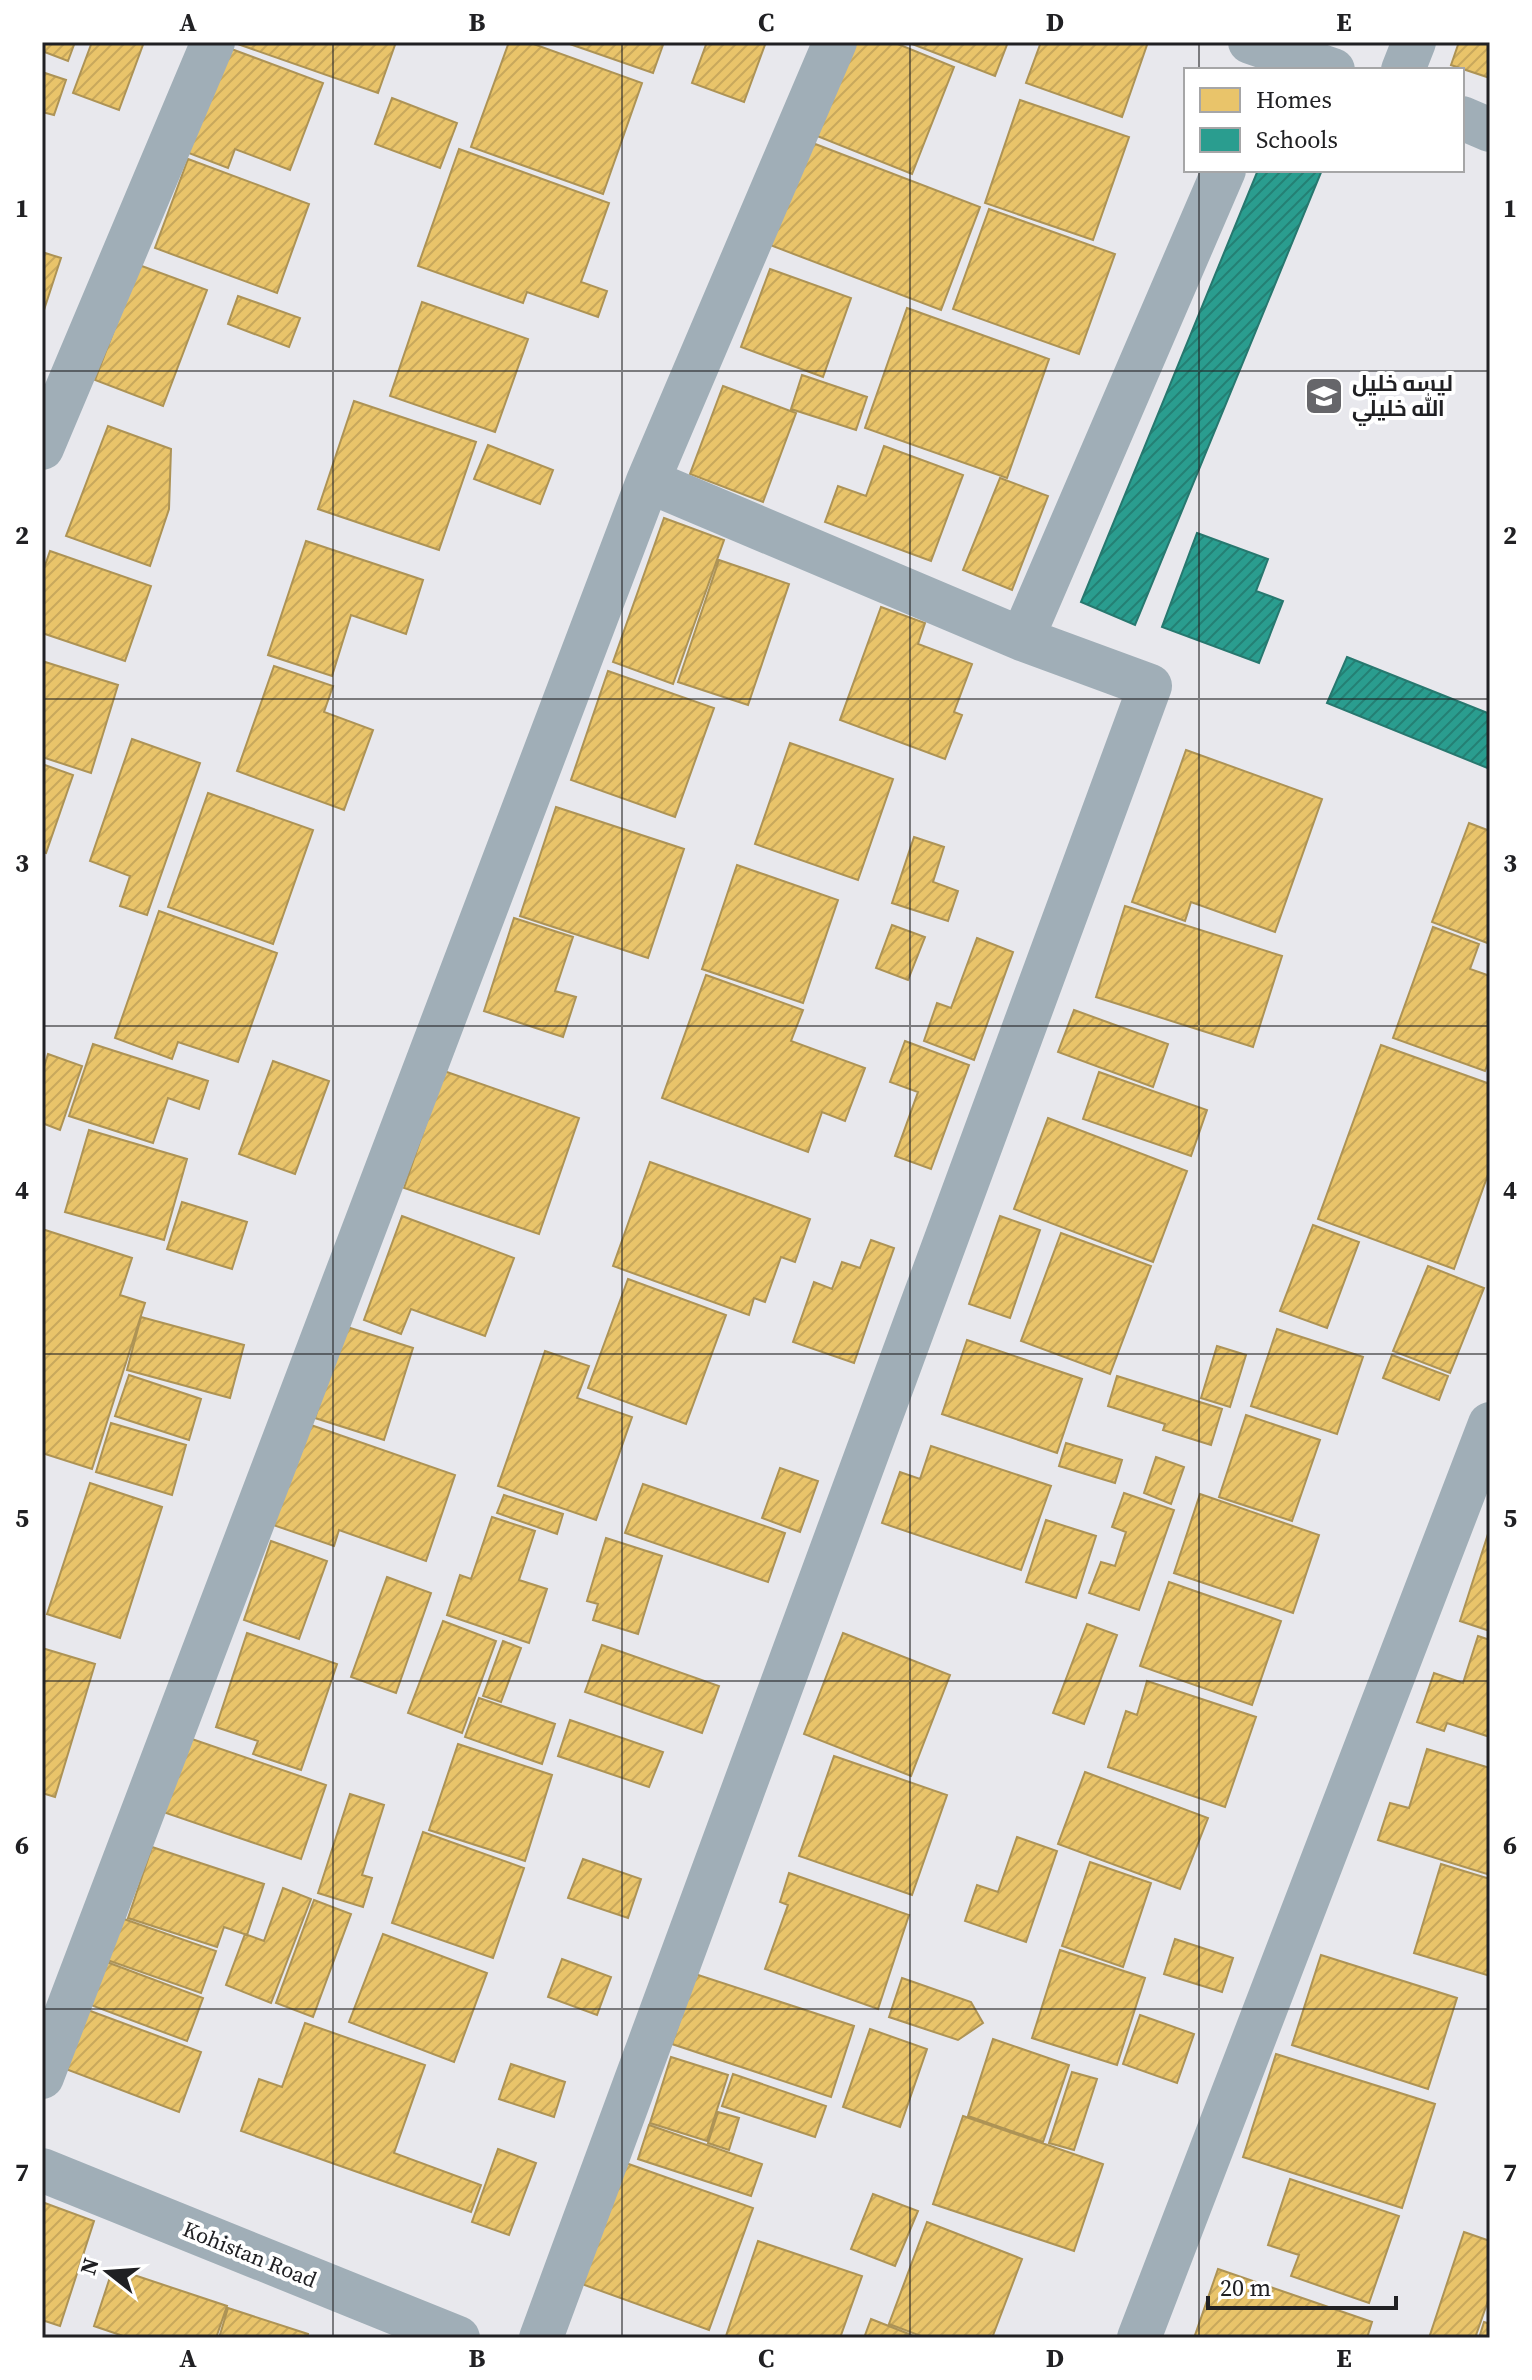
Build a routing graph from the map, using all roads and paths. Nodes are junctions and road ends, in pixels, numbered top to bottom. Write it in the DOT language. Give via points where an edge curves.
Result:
graph roads {
  1 [pos="213,42"];
  2 [pos="835,42"];
  3 [pos="1414,42"];
  4 [pos="1264,55"];
  5 [pos="1324,68"];
  6 [pos="1404,68"];
  7 [pos="1464,119"];
  8 [pos="1490,130"];
  9 [pos="1223,172"];
  10 [pos="42,448"];
  11 [pos="648,481"];
  12 [pos="1022,639"];
  13 [pos="1490,1424"];
  14 [pos="42,2077"];
  15 [pos="42,2170"];
  16 [pos="458,2338"];
  17 [pos="541,2338"];
  18 [pos="1139,2338"];
  1 -- 10 [label="street"];
  2 -- 11 [label="street"];
  3 -- 6 [label="street"];
  4 -- 5 [label="street"];
  7 -- 8 [label="street"];
  9 -- 12 [label="street"];
  11 -- 12 [label="street"];
  11 -- 14 [label="street"];
  12 -- 17 [label="street" via="1150,686"];
  13 -- 18 [label="street"];
  15 -- 16 [label="street, Kohistan Road"];
}
